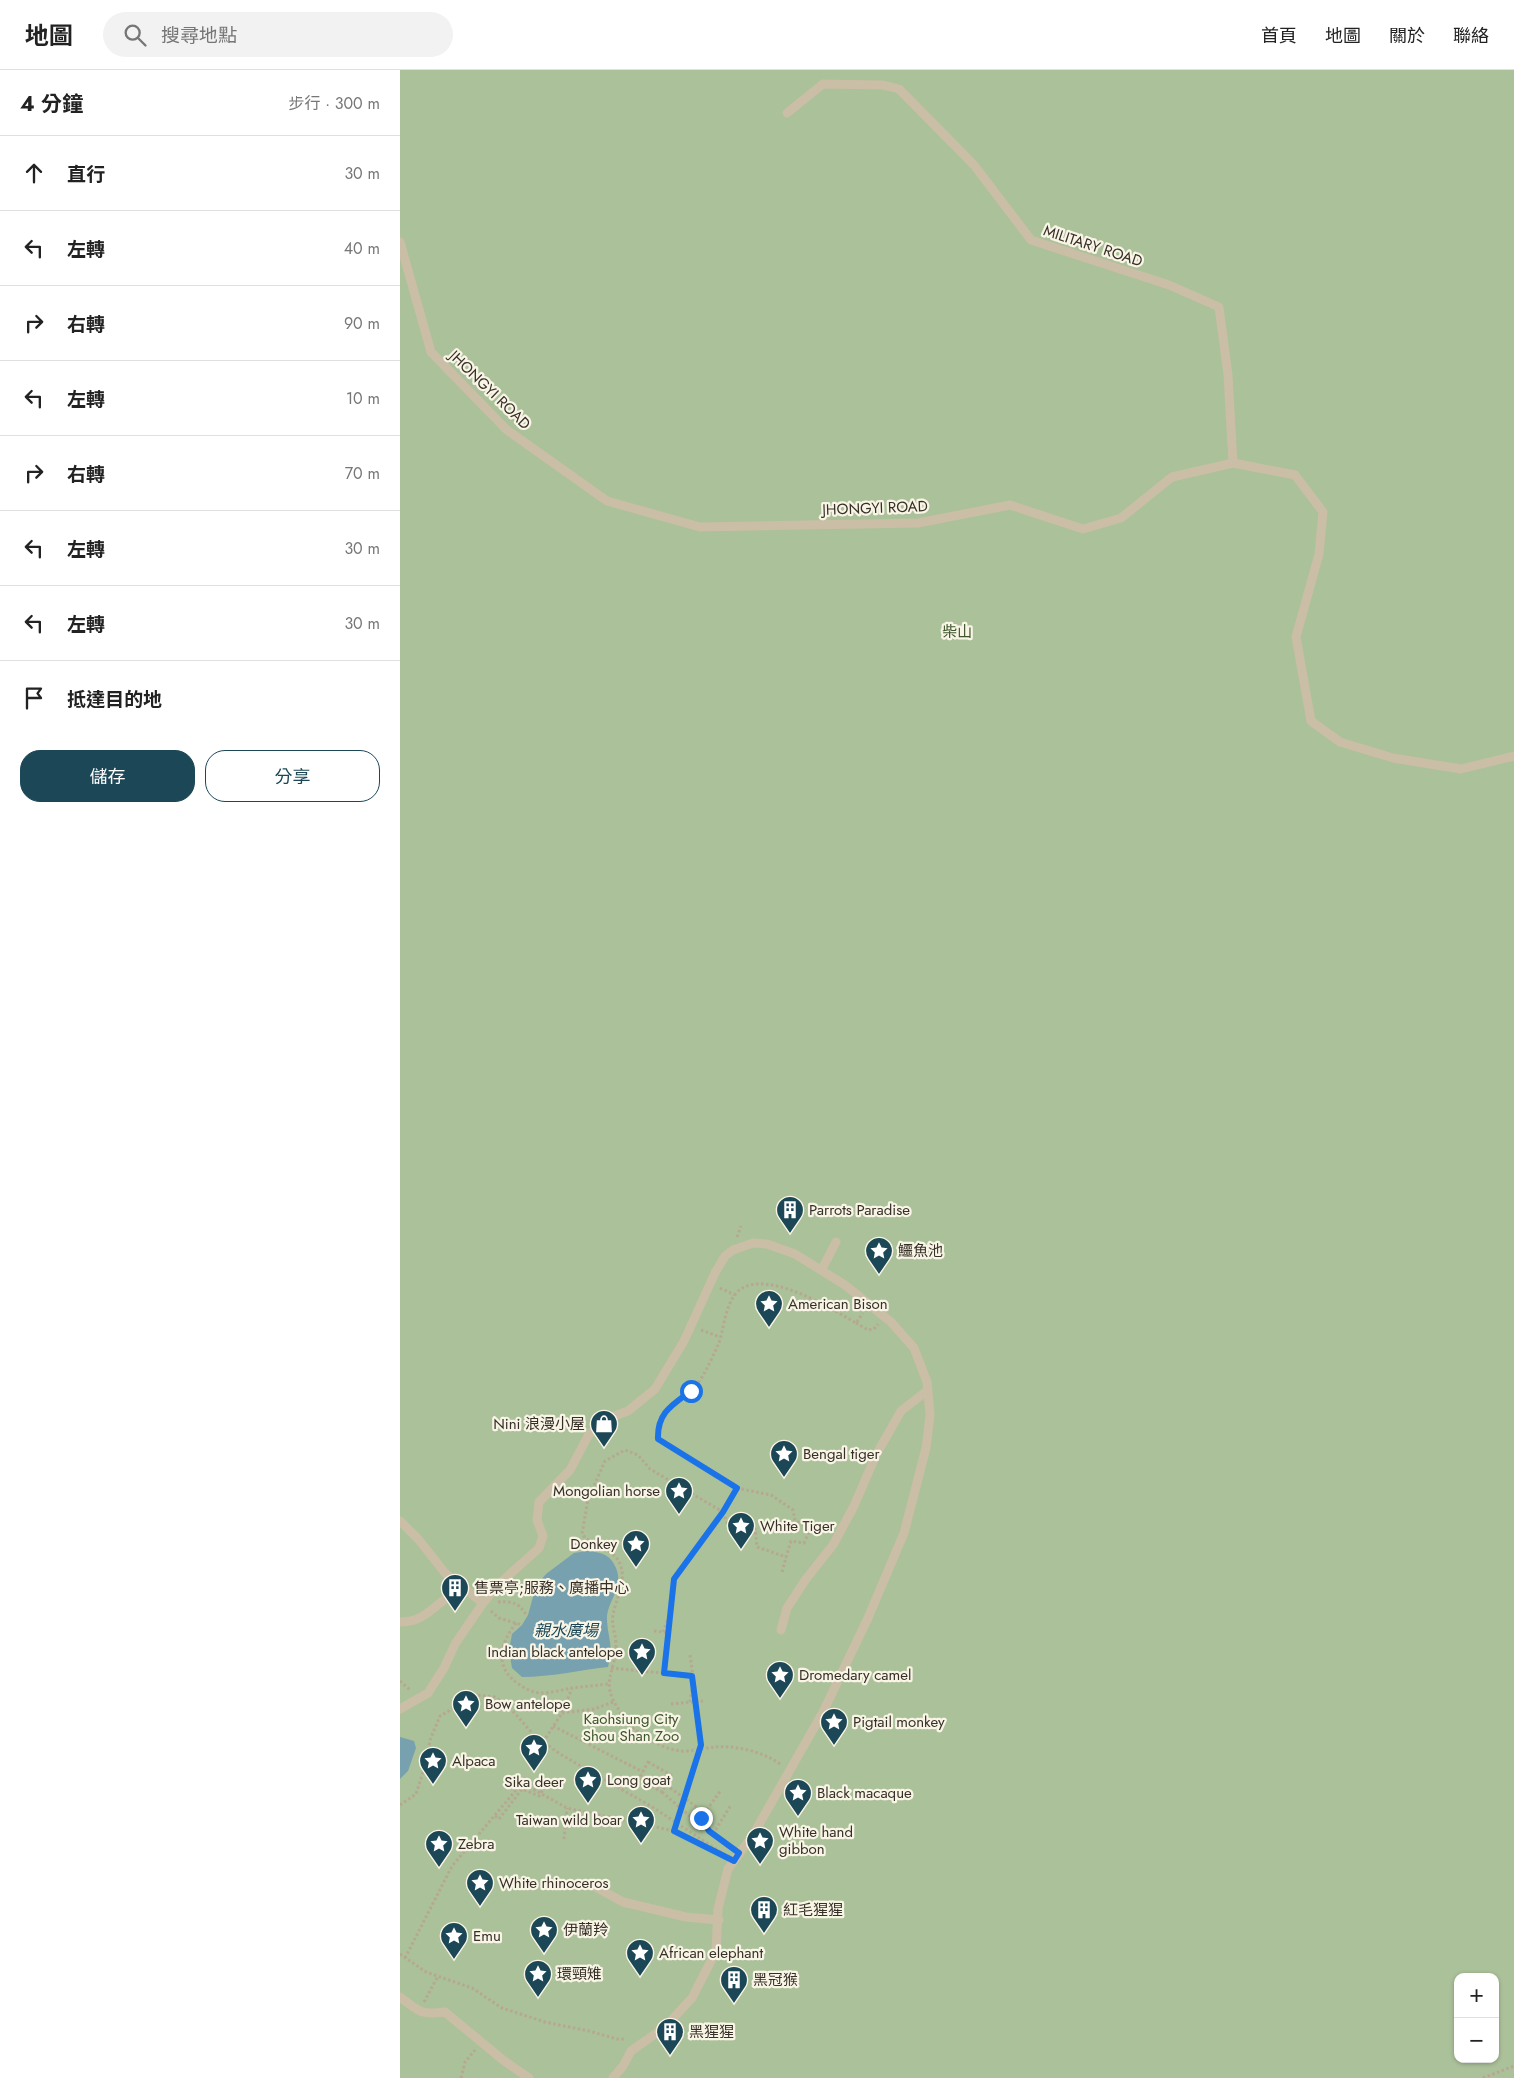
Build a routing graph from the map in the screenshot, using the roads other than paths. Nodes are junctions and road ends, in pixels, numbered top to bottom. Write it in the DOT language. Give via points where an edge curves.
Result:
graph roads {
  1 [pos="788,113"];
  2 [pos="400,242"];
  3 [pos="1233,463"];
  4 [pos="1514,756"];
  5 [pos="836,1242"];
  6 [pos="822,1269"];
  7 [pos="928,1390"];
  8 [pos="400,1521"];
  9 [pos="466,1589"];
  10 [pos="483,1604"];
  11 [pos="400,1622"];
  12 [pos="781,1630"];
  13 [pos="400,1709"];
  14 [pos="592,1885"];
  15 [pos="719,1920"];
  16 [pos="400,1996"];
  17 [pos="529,2078"];
  18 [pos="613,2078"];
  1 -- 3 [label="lane, MILITARY ROAD" via="824,84 899,88 974,165 1031,240 1169,285 1219,307 1228,376"];
  2 -- 3 [label="lane, JHONGYI ROAD" via="431,352 507,430 607,501 700,526 918,523 1010,504 1083,529 1121,518 1172,477"];
  3 -- 4 [label="lane, JHONGYI ROAD" via="1294,474 1323,512 1319,554 1296,637 1311,721 1340,742 1403,760 1461,769"];
  5 -- 6 [label="lane"];
  6 -- 7 [label="lane" via="890,1322 914,1348"];
  6 -- 10 [label="lane" via="767,1244 740,1246 725,1256 691,1326 655,1389 628,1411 603,1420 588,1436 570,1470 539,1502 537,1520 543,1536 539,1548 499,1584"];
  7 -- 12 [label="lane" via="902,1411 876,1455 833,1545 786,1608"];
  7 -- 15 [label="lane" via="930,1415 926,1448 904,1533 827,1703 752,1835 728,1869 718,1909"];
  8 -- 9 [label="lane" via="445,1573"];
  9 -- 10 [label="lane"];
  9 -- 11 [label="lane" via="450,1596 418,1620"];
  10 -- 13 [label="lane" via="455,1644 428,1693"];
  14 -- 15 [label="lane" via="623,1902 686,1917"];
  15 -- 18 [label="lane" via="716,1952 692,1998 665,2027 631,2051"];
  16 -- 17 [label="lane" via="420,2012 445,2012"];
}
